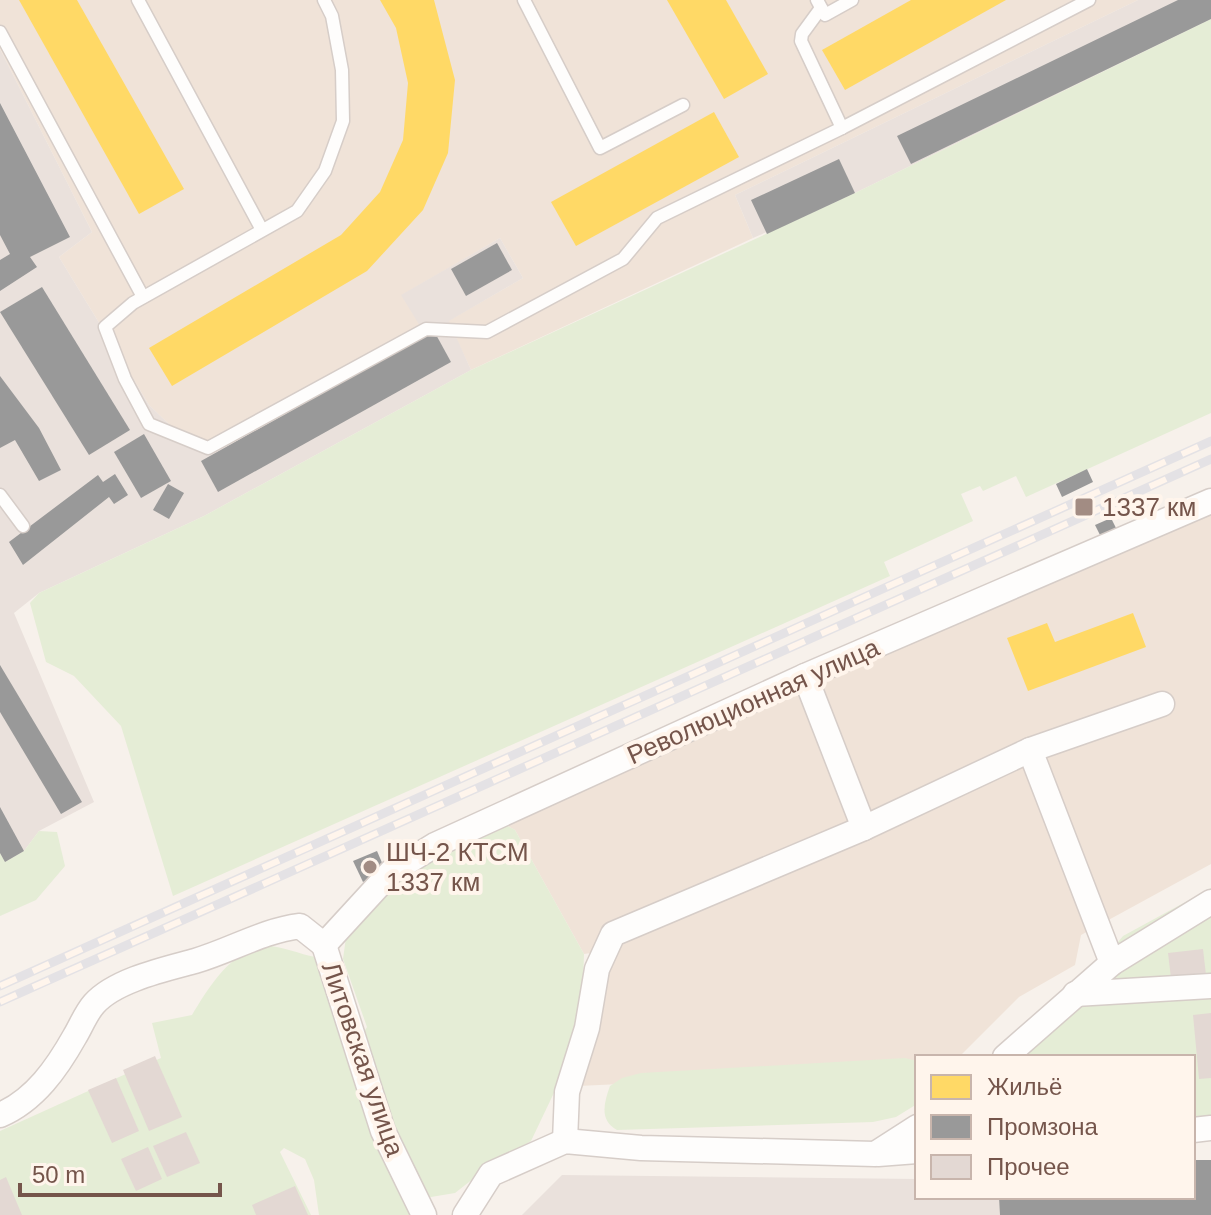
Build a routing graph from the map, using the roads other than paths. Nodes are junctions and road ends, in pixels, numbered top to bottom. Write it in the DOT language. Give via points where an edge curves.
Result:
graph roads {
  1 [pos="138,0"];
  2 [pos="324,0"];
  3 [pos="524,0"];
  4 [pos="852,0"];
  5 [pos="1089,0"];
  6 [pos="819,4"];
  7 [pos="0,32"];
  8 [pos="683,105"];
  9 [pos="842,128"];
  10 [pos="262,230"];
  11 [pos="143,297"];
  12 [pos="0,495"];
  13 [pos="1211,501"];
  14 [pos="23,526"];
  15 [pos="805,676"];
  16 [pos="1162,704"];
  17 [pos="1030,750"];
  18 [pos="864,828"];
  19 [pos="1211,902"];
  20 [pos="324,945"];
  21 [pos="1112,963"];
  22 [pos="1211,986"];
  23 [pos="1075,994"];
  24 [pos="1007,1055"];
  25 [pos="0,1115"];
  26 [pos="915,1128"];
  27 [pos="565,1141"];
  28 [pos="915,1151"];
  29 [pos="875,1154"];
  30 [pos="424,1215"];
  31 [pos="465,1215"];
  1 -- 10 [label="lane"];
  2 -- 10 [label="lane" via="342,70 343,121 325,171 297,211"];
  3 -- 8 [label="lane" via="600,148"];
  4 -- 6 [label="lane" via="825,15"];
  5 -- 9 [label="lane"];
  6 -- 9 [label="lane" via="801,41"];
  7 -- 11 [label="lane"];
  9 -- 11 [label="lane" via="657,218 623,259 487,332 426,329 208,448 149,424 125,379 105,327"];
  10 -- 11 [label="lane"];
  12 -- 14 [label="lane"];
  13 -- 15 [label="street, Революционная улица"];
  15 -- 18 [label="street"];
  15 -- 20 [label="street, Революционная улица" via="435,845 391,872"];
  16 -- 17 [label="street"];
  17 -- 18 [label="street"];
  17 -- 21 [label="street"];
  18 -- 27 [label="street" via="613,934 597,969 587,1028 567,1092"];
  19 -- 21 [label="street"];
  20 -- 25 [label="street" via="300,926 272,930 137,978 95,1003 41,1087"];
  20 -- 30 [label="street, Литовская улица" via="383,1131"];
  21 -- 23 [label="street"];
  22 -- 23 [label="street"];
  23 -- 24 [label="street"];
  26 -- 29 [label="street"];
  27 -- 29 [label="street"];
  27 -- 31 [label="street" via="491,1174"];
  28 -- 29 [label="street"];
}
